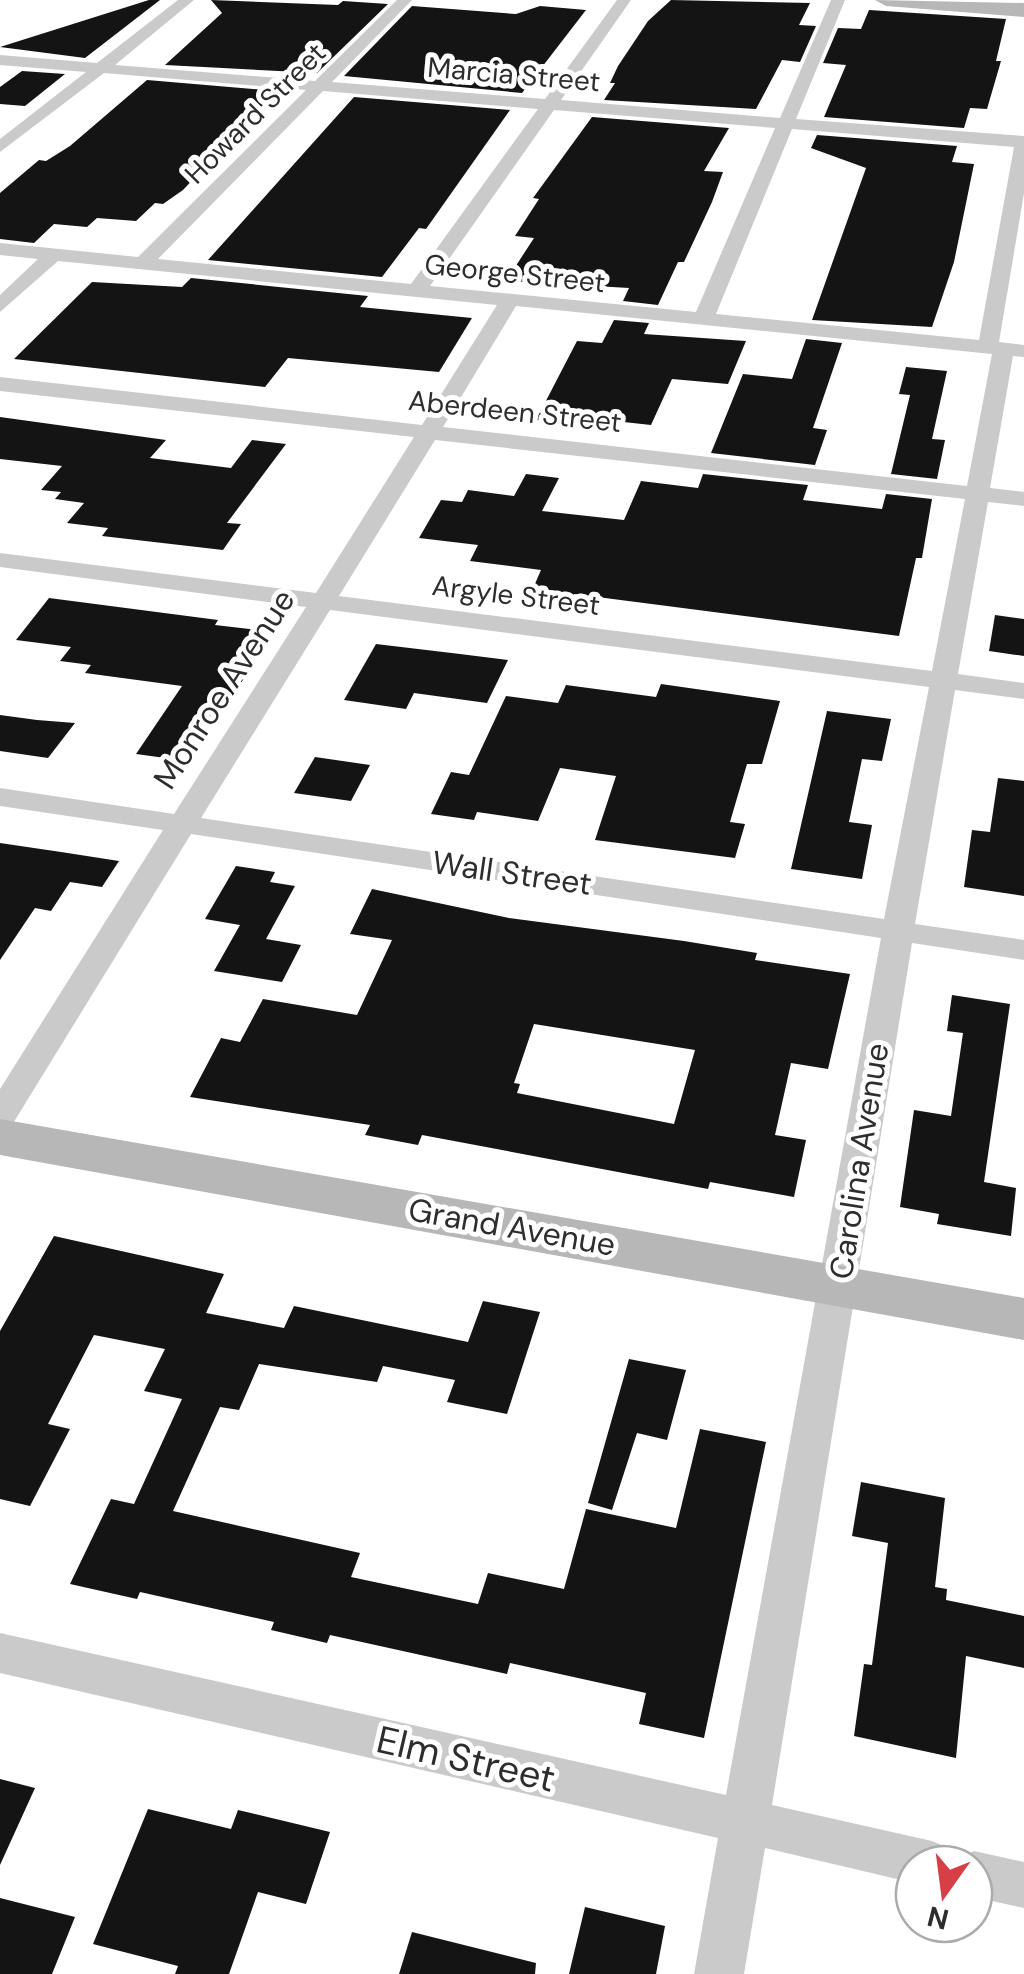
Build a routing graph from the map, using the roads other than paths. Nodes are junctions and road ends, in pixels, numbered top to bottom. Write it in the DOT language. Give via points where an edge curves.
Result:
graph roads {
  1 [pos="186,0"];
  2 [pos="406,0"];
  3 [pos="624,0"];
  4 [pos="838,0"];
  5 [pos="886,0"];
  6 [pos="1024,10"];
  7 [pos="0,60"];
  8 [pos="98,68"];
  9 [pos="322,86"];
  10 [pos="549,104"];
  11 [pos="785,125"];
  12 [pos="1024,143"];
  13 [pos="0,147"];
  14 [pos="0,249"];
  15 [pos="54,254"];
  16 [pos="143,264"];
  17 [pos="416,291"];
  18 [pos="510,301"];
  19 [pos="0,306"];
  20 [pos="703,320"];
  21 [pos="1006,349"];
  22 [pos="0,384"];
  23 [pos="432,432"];
  24 [pos="981,494"];
  25 [pos="1024,499"];
  26 [pos="0,560"];
  27 [pos="322,600"];
  28 [pos="946,680"];
  29 [pos="1024,691"];
  30 [pos="0,797"];
  31 [pos="178,824"];
  32 [pos="898,931"];
  33 [pos="1024,950"];
  34 [pos="0,1117"];
  35 [pos="0,1137"];
  36 [pos="838,1285"];
  37 [pos="1024,1318"];
  38 [pos="0,1654"];
  39 [pos="745,1822"];
  40 [pos="894,1855"];
  41 [pos="994,1878"];
  42 [pos="1024,1885"];
  43 [pos="720,1974"];
  1 -- 8 [label="street"];
  2 -- 9 [label="street, Howard Street"];
  3 -- 10 [label="street"];
  4 -- 11 [label="street"];
  5 -- 6 [label="main road"];
  7 -- 8 [label="street, Marcia Street"];
  8 -- 9 [label="street, Marcia Street"];
  8 -- 13 [label="street"];
  9 -- 10 [label="street, Marcia Street"];
  9 -- 16 [label="street, Howard Street"];
  10 -- 11 [label="street, Marcia Street"];
  10 -- 17 [label="street"];
  11 -- 12 [label="street, Marcia Street"];
  11 -- 20 [label="street"];
  12 -- 21 [label="street, Carolina Avenue"];
  14 -- 15 [label="street, George Street"];
  15 -- 16 [label="street, George Street"];
  15 -- 19 [label="street"];
  16 -- 17 [label="street, George Street"];
  17 -- 18 [label="street, George Street"];
  18 -- 20 [label="street, George Street"];
  18 -- 23 [label="street, Monroe Avenue"];
  20 -- 21 [label="street, George Street"];
  21 -- 24 [label="street, Carolina Avenue"];
  22 -- 23 [label="street, Aberdeen Street"];
  23 -- 24 [label="street, Aberdeen Street"];
  23 -- 27 [label="street, Monroe Avenue"];
  24 -- 25 [label="street, Aberdeen Street"];
  24 -- 28 [label="street, Carolina Avenue"];
  26 -- 27 [label="street, Argyle Street"];
  27 -- 28 [label="street, Argyle Street"];
  27 -- 31 [label="street, Monroe Avenue"];
  28 -- 29 [label="street, Argyle Street"];
  28 -- 32 [label="street, Carolina Avenue"];
  30 -- 31 [label="street, Wall Street"];
  31 -- 32 [label="street, Wall Street"];
  31 -- 34 [label="street, Monroe Avenue"];
  32 -- 33 [label="street, Wall Street"];
  32 -- 36 [label="street, Carolina Avenue"];
  35 -- 36 [label="main road, Grand Avenue"];
  36 -- 37 [label="main road, Grand Avenue"];
  36 -- 39 [label="street, Carolina Avenue"];
  38 -- 39 [label="street, Elm Street"];
  39 -- 40 [label="street, Elm Street"];
  39 -- 43 [label="street, Carolina Avenue"];
  41 -- 42 [label="street"];
}
